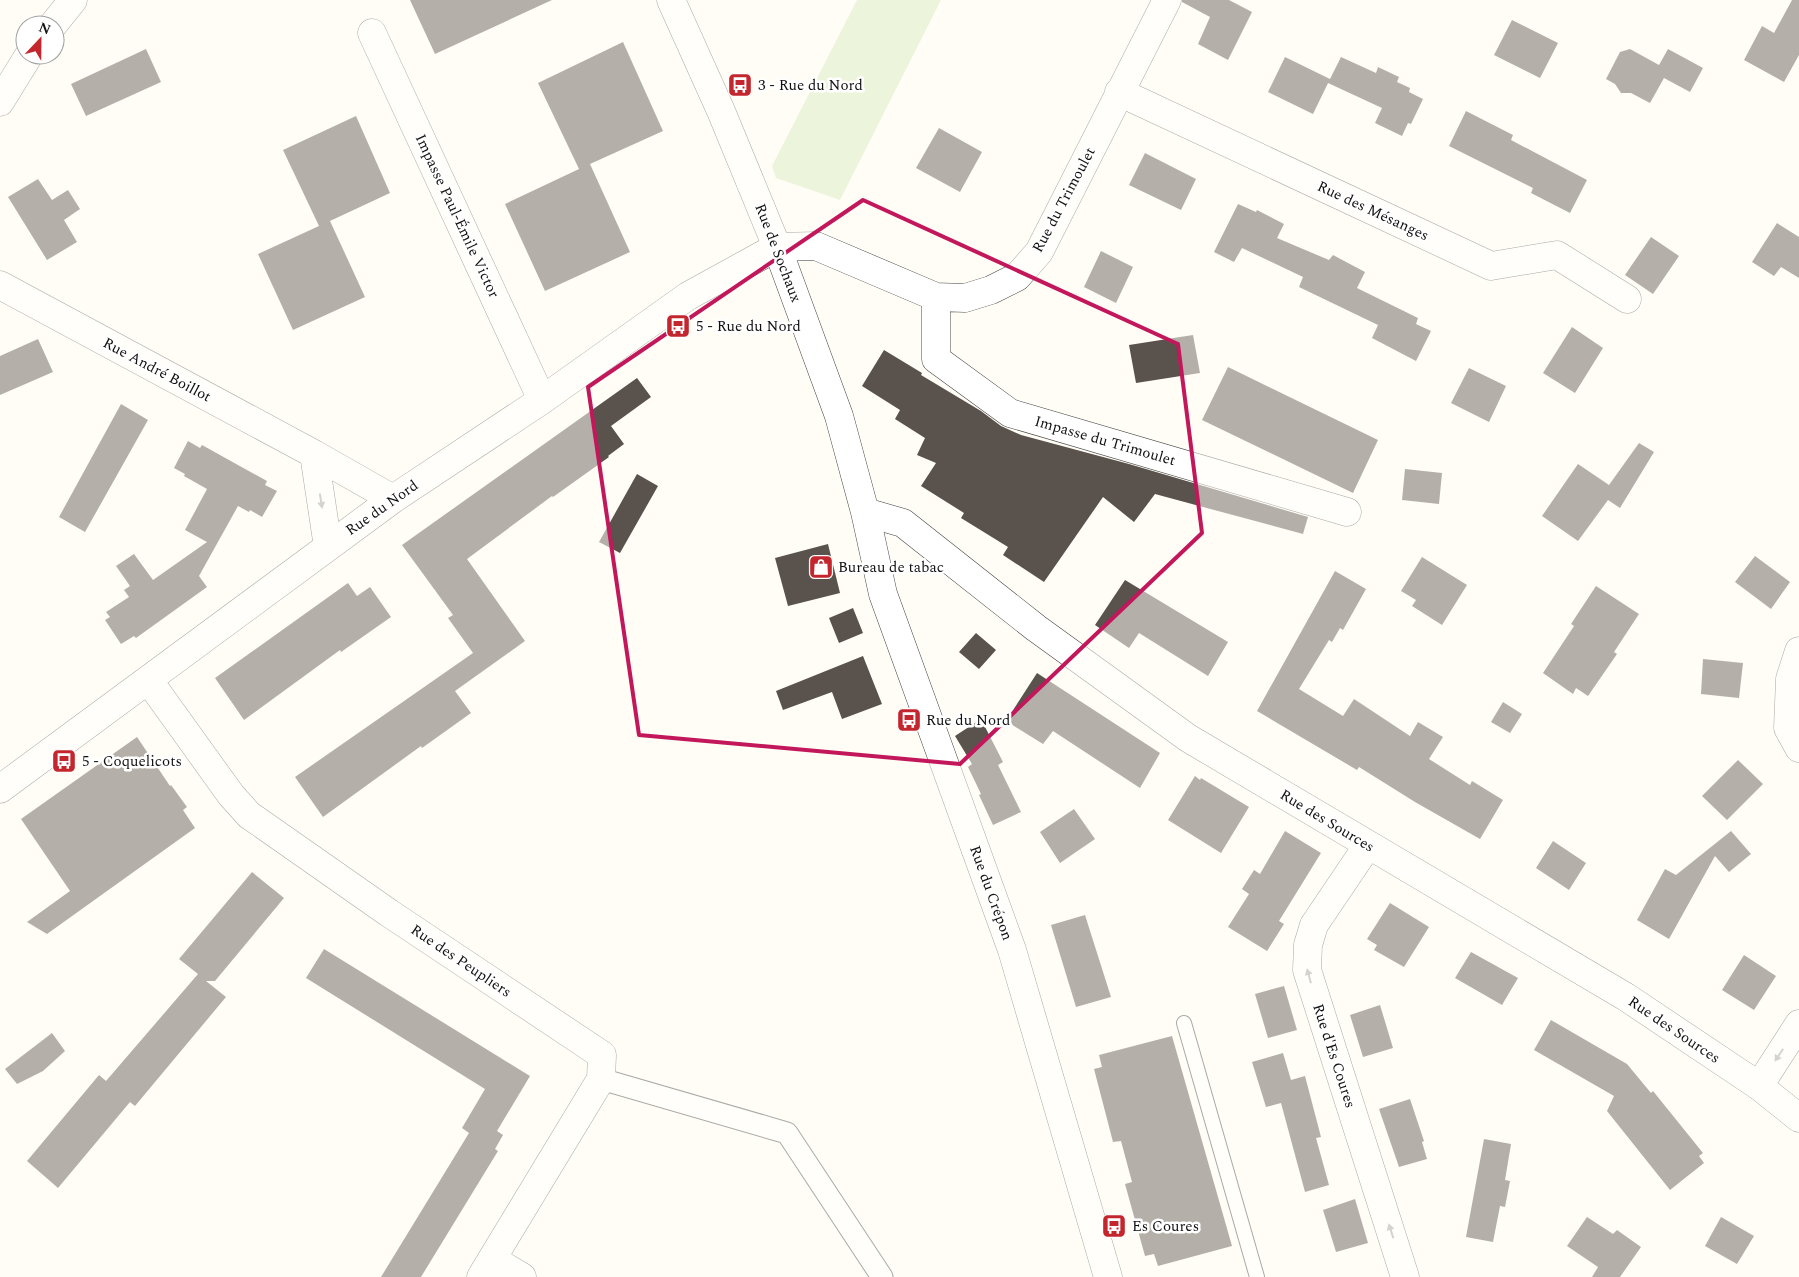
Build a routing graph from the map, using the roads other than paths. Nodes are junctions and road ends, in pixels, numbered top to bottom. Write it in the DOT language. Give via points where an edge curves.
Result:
graph roads {
  1 [pos="74,0"];
  2 [pos="671,0"];
  3 [pos="1167,0"];
  4 [pos="61,15"];
  5 [pos="372,33"];
  6 [pos="23,65"];
  7 [pos="1119,92"];
  8 [pos="0,102"];
  9 [pos="777,247"];
  10 [pos="0,285"];
  11 [pos="936,297"];
  12 [pos="1627,299"];
  13 [pos="542,400"];
  14 [pos="314,454"];
  15 [pos="393,500"];
  16 [pos="865,512"];
  17 [pos="1347,512"];
  18 [pos="328,547"];
  19 [pos="1799,651"];
  20 [pos="149,681"];
  21 [pos="1799,748"];
  22 [pos="0,789"];
  23 [pos="1368,845"];
  24 [pos="1184,1023"];
  25 [pos="1799,1024"];
  26 [pos="602,1079"];
  27 [pos="1759,1086"];
  28 [pos="1799,1118"];
  29 [pos="486,1268"];
  30 [pos="522,1277"];
  31 [pos="882,1277"];
  32 [pos="1108,1277"];
  33 [pos="1257,1277"];
  34 [pos="1405,1277"];
  1 -- 4 [label="street"];
  2 -- 9 [label="street, Rue de Sochaux"];
  3 -- 7 [label="street, Rue du Trimoulet"];
  5 -- 13 [label="street, Impasse Paul-Émile Victor"];
  6 -- 8 [label="street"];
  7 -- 11 [label="street, Rue du Trimoulet" via="1039,252 1017,277 991,290 964,298"];
  7 -- 12 [label="street, Rue des Mésanges" via="1491,266 1557,255"];
  9 -- 11 [label="street, Rue du Trimoulet" via="816,246"];
  9 -- 13 [label="street, Rue du Nord" via="688,296"];
  9 -- 16 [label="street, Rue de Sochaux" via="839,416"];
  10 -- 14 [label="street, Rue André Boillot"];
  11 -- 17 [label="street, Impasse du Trimoulet" via="936,359 1010,413"];
  13 -- 15 [label="street, Rue du Nord"];
  14 -- 15 [label="street, Rue André Boillot"];
  14 -- 18 [label="street, one-way"];
  15 -- 18 [label="street, Rue du Nord"];
  16 -- 23 [label="street, Rue des Sources" via="903,523 1036,628 1188,738"];
  16 -- 32 [label="street, Rue du Crépon" via="883,594 1012,950"];
  18 -- 20 [label="street, Rue du Nord"];
  19 -- 21 [label="street" via="1790,679 1788,728"];
  20 -- 22 [label="street, Rue du Nord"];
  20 -- 26 [label="street, Rue des Peupliers" via="249,815 602,1055"];
  23 -- 27 [label="street, Rue des Sources" via="1626,997"];
  34 -- 23 [label="street, Rue d'Es Coures, one-way" via="1307,970 1308,945 1314,924"];
  24 -- 33 [label="lane"];
  25 -- 27 [label="street, one-way"];
  26 -- 29 [label="street"];
  26 -- 31 [label="street" via="787,1133"];
  27 -- 28 [label="street, Rue des Sources"];
  29 -- 30 [label="street"];
}
